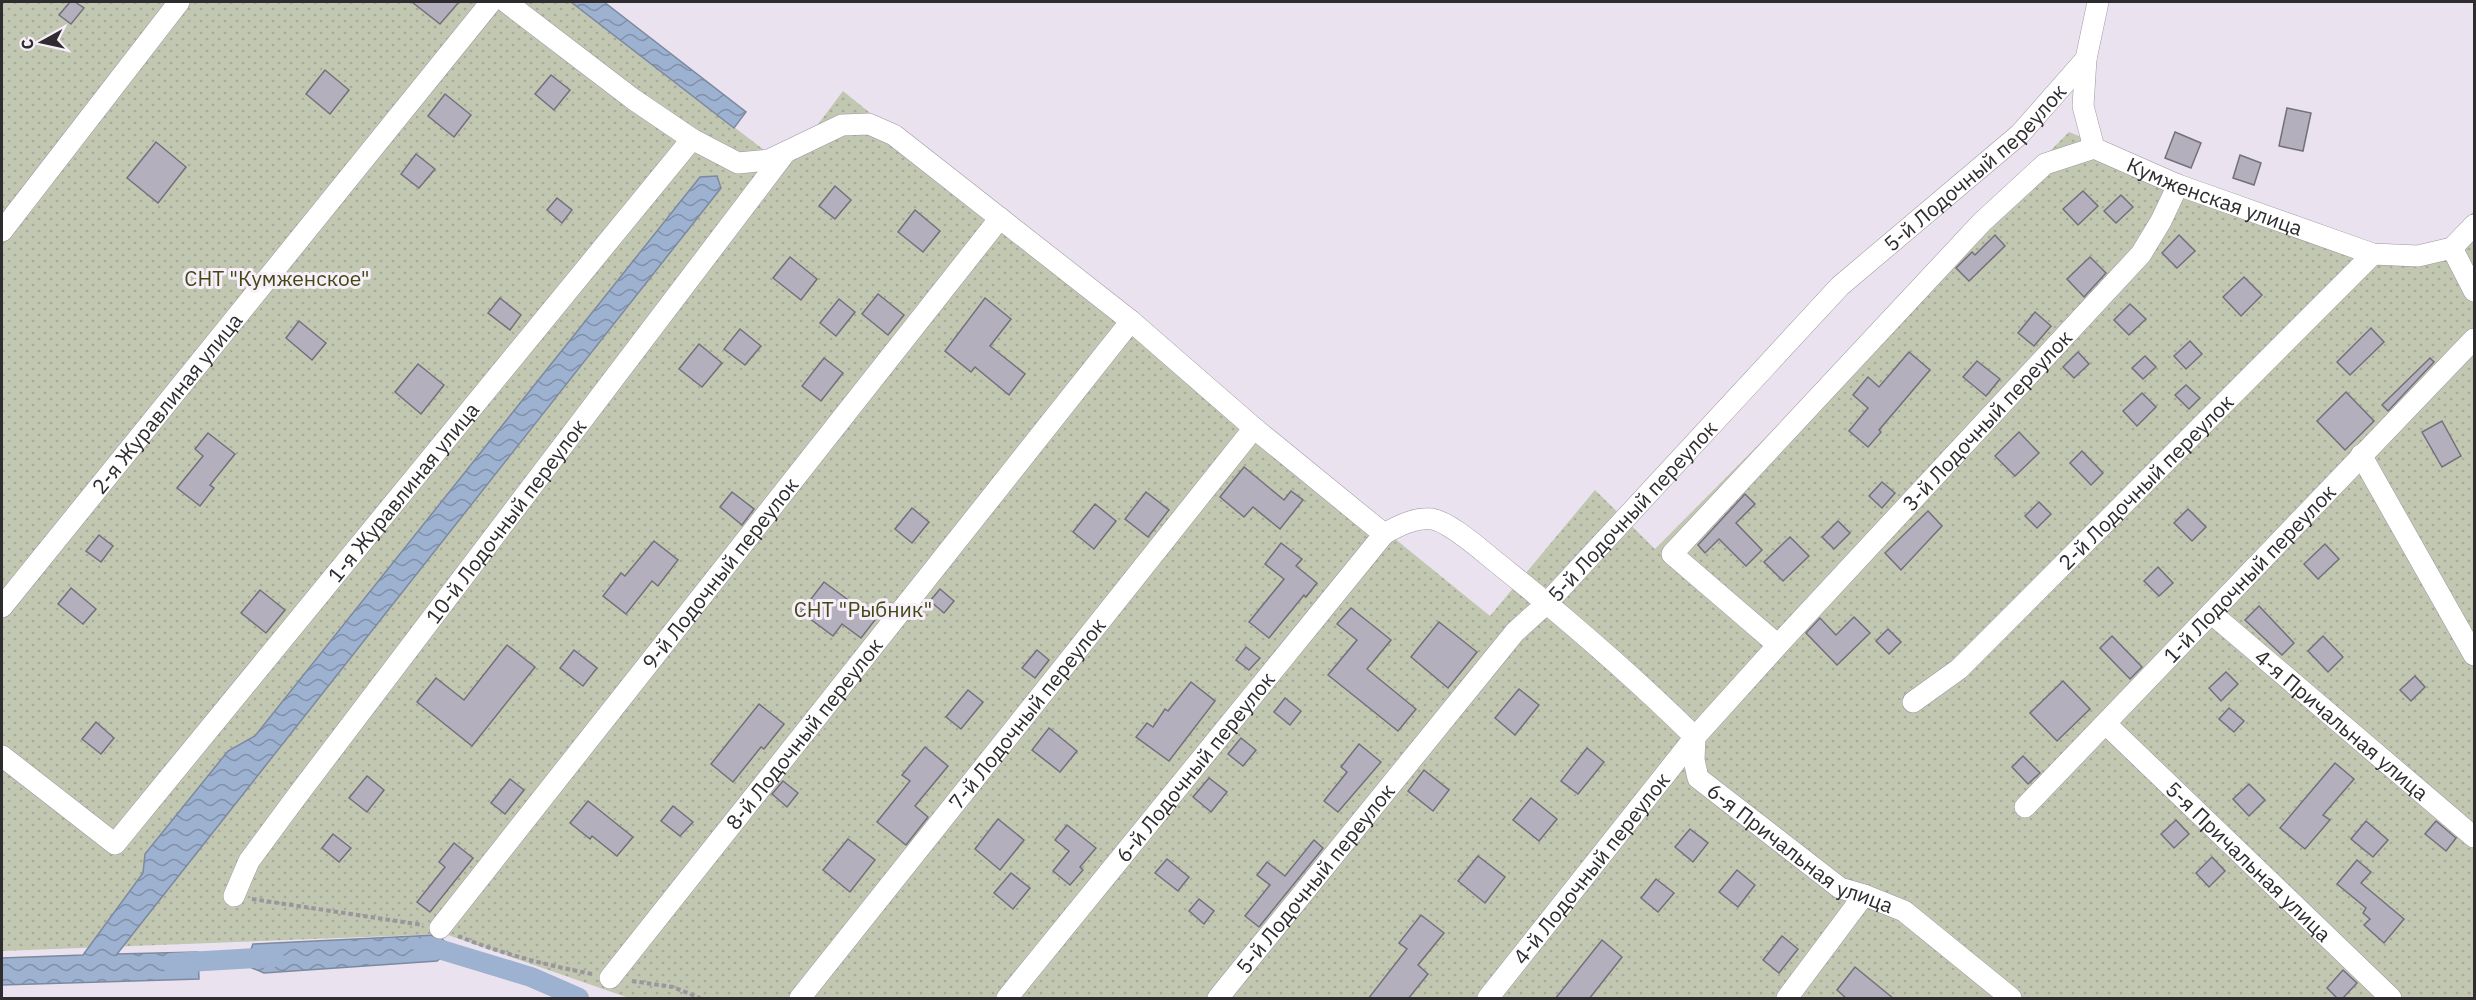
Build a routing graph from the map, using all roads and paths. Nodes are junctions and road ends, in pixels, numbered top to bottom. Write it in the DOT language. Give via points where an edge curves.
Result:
graph roads {
  1 [pos="179,2"];
  2 [pos="491,2"];
  3 [pos="506,2"];
  4 [pos="2098,2"];
  5 [pos="2086,59"];
  6 [pos="692,139"];
  7 [pos="2094,148"];
  8 [pos="786,152"];
  9 [pos="2178,185"];
  10 [pos="1000,218"];
  11 [pos="2475,225"];
  12 [pos="2,231"];
  13 [pos="2452,248"];
  14 [pos="2373,254"];
  15 [pos="2475,291"];
  16 [pos="1131,321"];
  17 [pos="2475,339"];
  18 [pos="1254,428"];
  19 [pos="2361,455"];
  20 [pos="1384,534"];
  21 [pos="1547,603"];
  22 [pos="2,607"];
  23 [pos="2211,613"];
  24 [pos="1778,645"];
  25 [pos="2475,655"];
  26 [pos="1913,702"];
  27 [pos="2106,724"];
  28 [pos="1695,737"];
  29 [pos="2,756"];
  30 [pos="2025,807"];
  31 [pos="2475,837"];
  32 [pos="1864,895"];
  33 [pos="234,896"];
  34 [pos="440,928"];
  35 [pos="610,978"];
  36 [pos="700,999"];
  37 [pos="800,999"];
  38 [pos="1007,999"];
  39 [pos="1218,999"];
  40 [pos="1488,999"];
  41 [pos="1787,999"];
  42 [pos="2011,999"];
  43 [pos="2391,999"];
  1 -- 12 [label="street"];
  2 -- 22 [label="street, 2-я Журавлиная улица"];
  3 -- 6 [label="street"];
  4 -- 5 [label="street"];
  5 -- 7 [label="street" via="2083,106"];
  5 -- 21 [label="street, 5-й Лодочный переулок" via="2020,134 1840,286"];
  6 -- 8 [label="street" via="738,162 769,160"];
  6 -- 29 [label="street, 1-я Журавлиная улица" via="115,844"];
  7 -- 9 [label="street, Кумженская улица"];
  7 -- 24 [label="street" via="2044,164 1982,222 1672,554"];
  8 -- 10 [label="street" via="842,125 869,124 894,135"];
  8 -- 33 [label="street, 10-й Лодочный переулок" via="283,814 249,861"];
  9 -- 14 [label="street, Кумженская улица"];
  9 -- 24 [label="street, 3-й Лодочный переулок" via="2141,254"];
  10 -- 16 [label="street"];
  10 -- 34 [label="street, 9-й Лодочный переулок"];
  11 -- 13 [label="street"];
  13 -- 14 [label="street, Кумженская улица" via="2418,256"];
  13 -- 15 [label="street"];
  14 -- 26 [label="street, 2-й Лодочный переулок" via="1959,669"];
  16 -- 18 [label="street"];
  16 -- 35 [label="street, 8-й Лодочный переулок"];
  17 -- 19 [label="street, 1-й Лодочный переулок"];
  18 -- 20 [label="street"];
  18 -- 37 [label="street, 7-й Лодочный переулок"];
  19 -- 23 [label="street, 1-й Лодочный переулок"];
  19 -- 25 [label="street"];
  20 -- 21 [label="street" via="1406,522 1432,519 1459,533"];
  20 -- 38 [label="street, 6-й Лодочный переулок"];
  21 -- 28 [label="street"];
  21 -- 39 [label="street, 5-й Лодочный переулок" via="1515,632"];
  23 -- 27 [label="street, 1-й Лодочный переулок"];
  23 -- 31 [label="street, 4-я Причальная улица"];
  24 -- 28 [label="street, 3-й Лодочный переулок"];
  27 -- 30 [label="street, 1-й Лодочный переулок"];
  27 -- 43 [label="street, 5-я Причальная улица"];
  28 -- 32 [label="street, 6-я Причальная улица" via="1698,778 1840,888"];
  28 -- 40 [label="street, 4-й Лодочный переулок"];
  32 -- 41 [label="street"];
  32 -- 42 [label="street, 6-я Причальная улица" via="1904,911"];
  33 -- 34 [label="path"];
  34 -- 35 [label="path" via="492,950"];
  35 -- 36 [label="path" via="673,987"];
}
